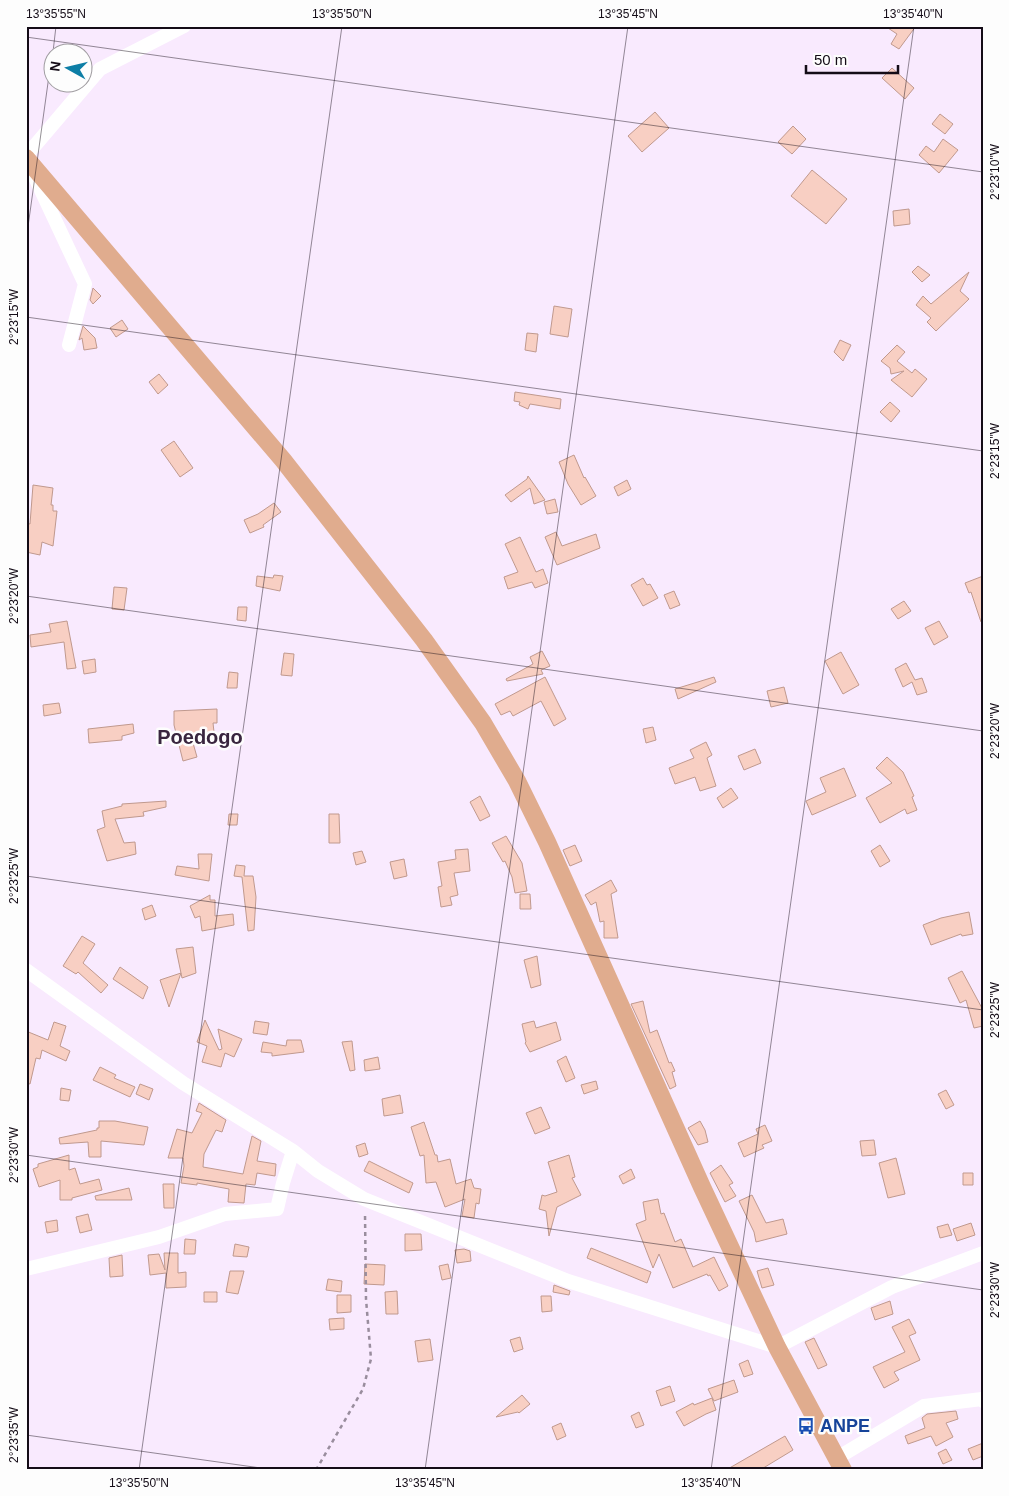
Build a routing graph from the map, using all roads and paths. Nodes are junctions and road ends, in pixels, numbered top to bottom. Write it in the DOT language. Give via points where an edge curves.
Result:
graph roads {
  1 [pos="184,26"];
  2 [pos="26,157"];
  3 [pos="68,345"];
  4 [pos="26,970"];
  5 [pos="293,1151"];
  6 [pos="364,1199"];
  7 [pos="983,1253"];
  8 [pos="26,1269"];
  9 [pos="777,1346"];
  10 [pos="983,1401"];
  11 [pos="840,1464"];
  12 [pos="316,1470"];
  1 -- 2 [label="street" via="100,69"];
  2 -- 3 [label="street" via="85,284"];
  2 -- 9 [label="main road" via="283,460 424,640 483,723 547,842"];
  4 -- 5 [label="street" via="183,1083"];
  5 -- 6 [label="street" via="318,1171"];
  5 -- 8 [label="street" via="277,1209 225,1214 159,1236"];
  6 -- 9 [label="street" via="568,1281"];
  6 -- 12 [label="path" via="371,1359 364,1390"];
  7 -- 9 [label="street" via="892,1288"];
  9 -- 11 [label="main road"];
  10 -- 11 [label="street" via="924,1406"];
}
